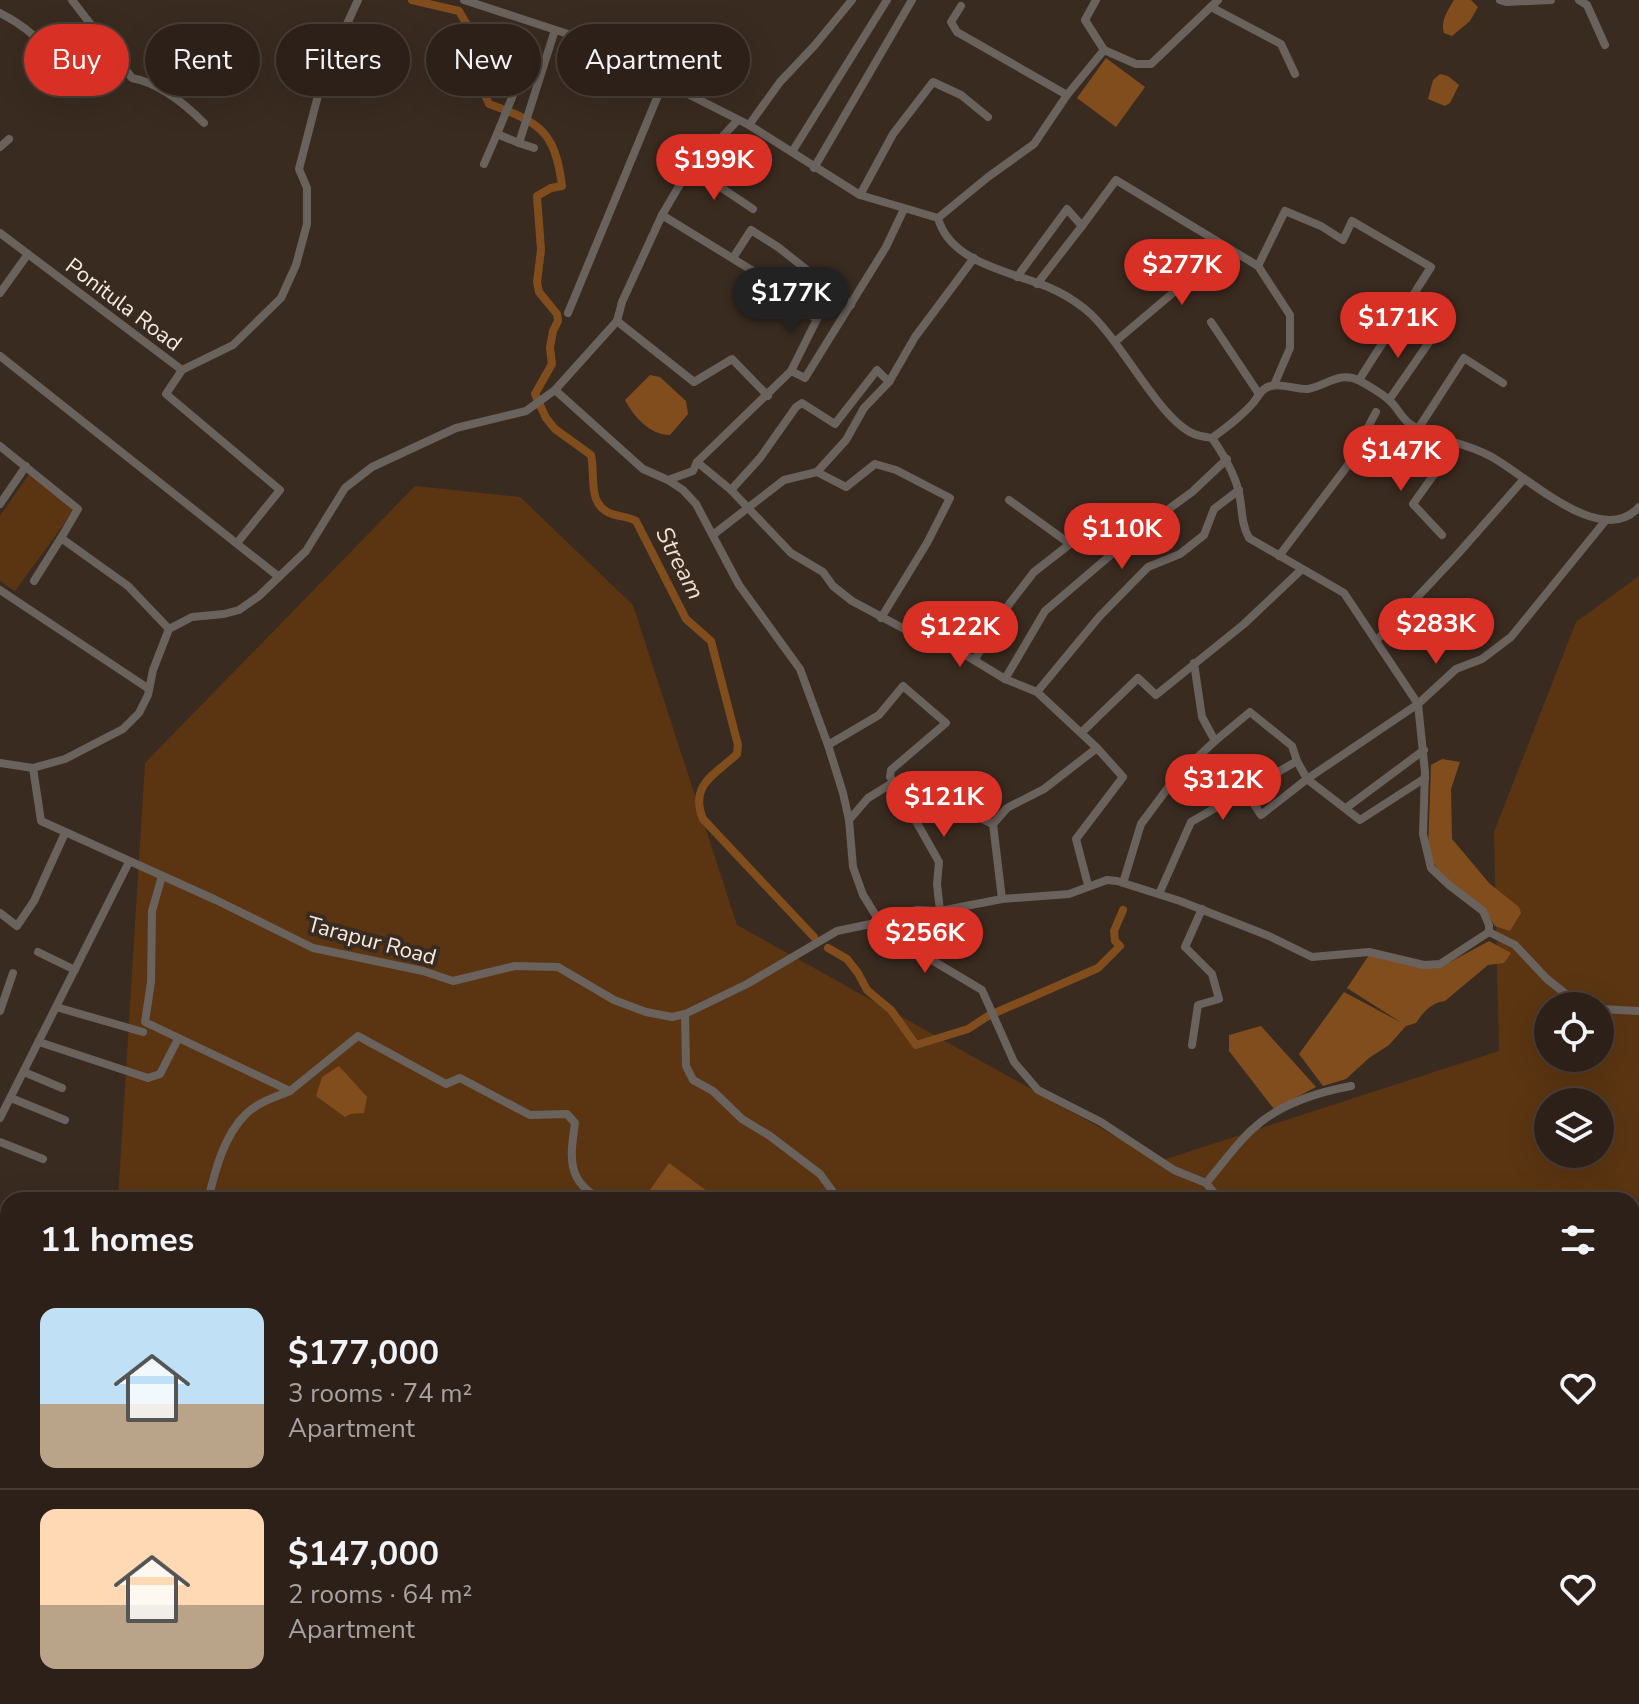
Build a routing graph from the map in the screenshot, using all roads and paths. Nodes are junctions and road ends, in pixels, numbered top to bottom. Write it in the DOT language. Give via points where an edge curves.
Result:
graph roads {
  1 [pos="72,0"];
  2 [pos="358,0"];
  3 [pos="464,0"];
  4 [pos="852,0"];
  5 [pos="887,0"];
  6 [pos="912,0"];
  7 [pos="1096,0"];
  8 [pos="1218,0"];
  9 [pos="1500,0"];
  10 [pos="1551,0"];
  11 [pos="1579,0"];
  12 [pos="961,6"];
  13 [pos="1211,7"];
  14 [pos="0,13"];
  15 [pos="24,27"];
  16 [pos="555,30"];
  17 [pos="1605,45"];
  18 [pos="1104,50"];
  19 [pos="1295,74"];
  20 [pos="1067,95"];
  21 [pos="513,96"];
  22 [pos="658,96"];
  23 [pos="692,96"];
  24 [pos="988,117"];
  25 [pos="738,120"];
  26 [pos="204,123"];
  27 [pos="749,125"];
  28 [pos="497,134"];
  29 [pos="9,139"];
  30 [pos="519,143"];
  31 [pos="0,147"];
  32 [pos="534,148"];
  33 [pos="792,152"];
  34 [pos="484,164"];
  35 [pos="692,168"];
  36 [pos="814,168"];
  37 [pos="860,195"];
  38 [pos="753,209"];
  39 [pos="904,209"];
  40 [pos="662,215"];
  41 [pos="938,218"];
  42 [pos="1082,226"];
  43 [pos="0,233"];
  44 [pos="1211,239"];
  45 [pos="28,254"];
  46 [pos="733,258"];
  47 [pos="974,258"];
  48 [pos="1258,266"];
  49 [pos="1017,277"];
  50 [pos="1037,284"];
  51 [pos="0,293"];
  52 [pos="851,305"];
  53 [pos="568,313"];
  54 [pos="617,321"];
  55 [pos="1211,322"];
  56 [pos="1432,338"];
  57 [pos="1116,341"];
  58 [pos="0,356"];
  59 [pos="182,370"];
  60 [pos="791,371"];
  61 [pos="1359,380"];
  62 [pos="889,382"];
  63 [pos="1503,383"];
  64 [pos="1274,385"];
  65 [pos="555,390"];
  66 [pos="1259,394"];
  67 [pos="768,396"];
  68 [pos="1389,400"];
  69 [pos="1376,412"];
  70 [pos="1418,429"];
  71 [pos="1212,438"];
  72 [pos="1447,440"];
  73 [pos="0,446"];
  74 [pos="1227,459"];
  75 [pos="697,462"];
  76 [pos="26,466"];
  77 [pos="817,472"];
  78 [pos="1524,479"];
  79 [pos="668,480"];
  80 [pos="731,490"];
  81 [pos="1239,490"];
  82 [pos="1009,500"];
  83 [pos="0,504"];
  84 [pos="1639,507"];
  85 [pos="747,508"];
  86 [pos="1606,520"];
  87 [pos="714,534"];
  88 [pos="1442,535"];
  89 [pos="61,538"];
  90 [pos="237,543"];
  91 [pos="1279,556"];
  92 [pos="1301,570"];
  93 [pos="279,577"];
  94 [pos="34,581"];
  95 [pos="0,590"];
  96 [pos="881,618"];
  97 [pos="169,629"];
  98 [pos="1377,640"];
  99 [pos="975,659"];
  100 [pos="1194,663"];
  101 [pos="1005,679"];
  102 [pos="149,689"];
  103 [pos="1037,692"];
  104 [pos="1418,704"];
  105 [pos="1081,733"];
  106 [pos="1215,741"];
  107 [pos="828,745"];
  108 [pos="1097,748"];
  109 [pos="1424,750"];
  110 [pos="1297,761"];
  111 [pos="0,763"];
  112 [pos="33,768"];
  113 [pos="1425,778"];
  114 [pos="1307,779"];
  115 [pos="894,782"];
  116 [pos="1246,792"];
  117 [pos="1346,808"];
  118 [pos="849,820"];
  119 [pos="916,821"];
  120 [pos="993,824"];
  121 [pos="65,833"];
  122 [pos="129,862"];
  123 [pos="162,876"];
  124 [pos="1123,883"];
  125 [pos="1088,885"];
  126 [pos="1159,894"];
  127 [pos="1002,899"];
  128 [pos="1202,909"];
  129 [pos="940,911"];
  130 [pos="0,913"];
  131 [pos="880,922"];
  132 [pos="1489,932"];
  133 [pos="38,952"];
  134 [pos="75,970"];
  135 [pos="13,973"];
  136 [pos="1563,992"];
  137 [pos="56,1007"];
  138 [pos="1614,1010"];
  139 [pos="0,1011"];
  140 [pos="1639,1011"];
  141 [pos="685,1014"];
  142 [pos="143,1032"];
  143 [pos="178,1039"];
  144 [pos="39,1042"];
  145 [pos="1192,1045"];
  146 [pos="24,1072"];
  147 [pos="1351,1086"];
  148 [pos="62,1088"];
  149 [pos="290,1091"];
  150 [pos="11,1098"];
  151 [pos="0,1118"];
  152 [pos="65,1120"];
  153 [pos="0,1142"];
  154 [pos="43,1159"];
  155 [pos="1206,1183"];
  156 [pos="210,1192"];
  157 [pos="586,1192"];
  158 [pos="833,1192"];
  159 [pos="1213,1192"];
  1 -- 26 [label="street" via="132,78 166,93"];
  2 -- 59 [label="street, Ponitula Road" via="323,76 299,169 307,188 307,224 281,298 233,345"];
  3 -- 16 [label="street"];
  4 -- 27 [label="street"];
  5 -- 33 [label="street"];
  6 -- 36 [label="street"];
  7 -- 18 [label="street" via="1085,20"];
  8 -- 13 [label="street"];
  9 -- 10 [label="street"];
  11 -- 17 [label="street" via="1587,5"];
  12 -- 20 [label="street" via="951,22 957,32"];
  13 -- 18 [label="street" via="1151,64 1136,64"];
  13 -- 19 [label="street" via="1281,44"];
  14 -- 15 [label="street"];
  16 -- 30 [label="street"];
  18 -- 20 [label="street"];
  20 -- 41 [label="street" via="1034,144"];
  21 -- 28 [label="street"];
  22 -- 53 [label="street"];
  23 -- 25 [label="street"];
  24 -- 37 [label="street" via="961,95 933,82 893,134"];
  25 -- 27 [label="street"];
  25 -- 35 [label="street"];
  27 -- 33 [label="street"];
  28 -- 30 [label="street"];
  28 -- 34 [label="street"];
  29 -- 31 [label="street"];
  30 -- 32 [label="street"];
  33 -- 36 [label="street"];
  35 -- 38 [label="street"];
  35 -- 40 [label="street"];
  36 -- 37 [label="street"];
  37 -- 39 [label="street"];
  39 -- 41 [label="street"];
  39 -- 52 [label="street"];
  40 -- 46 [label="street"];
  40 -- 54 [label="street"];
  41 -- 47 [label="street" via="940,228"];
  42 -- 44 [label="street" via="1116,180"];
  42 -- 49 [label="street" via="1067,209"];
  42 -- 50 [label="street"];
  43 -- 45 [label="street, Ponitula Road"];
  44 -- 48 [label="street"];
  44 -- 57 [label="street" via="1174,292"];
  45 -- 51 [label="street"];
  45 -- 59 [label="street, Ponitula Road"];
  46 -- 52 [label="street" via="751,230"];
  46 -- 60 [label="street" via="817,319"];
  47 -- 49 [label="street"];
  47 -- 62 [label="street" via="934,309"];
  48 -- 61 [label="street" via="1285,211 1343,240 1352,221 1431,267"];
  48 -- 64 [label="street" via="1290,315 1290,348"];
  49 -- 50 [label="street"];
  50 -- 57 [label="street" via="1085,309"];
  52 -- 60 [label="street" via="805,378"];
  54 -- 65 [label="street"];
  54 -- 67 [label="street" via="694,382 732,359"];
  55 -- 66 [label="street"];
  56 -- 68 [label="street"];
  57 -- 71 [label="street" via="1179,424"];
  58 -- 90 [label="street"];
  59 -- 90 [label="street" via="166,394 280,490"];
  60 -- 67 [label="street"];
  61 -- 64 [label="street" via="1337,377 1309,389"];
  61 -- 68 [label="street"];
  62 -- 77 [label="street"];
  62 -- 80 [label="street" via="877,370 835,424 802,403 796,407"];
  63 -- 70 [label="street" via="1464,358"];
  64 -- 66 [label="street"];
  65 -- 79 [label="street" via="643,469"];
  65 -- 93 [label="street" via="526,411 456,428 372,467 345,488 306,551"];
  66 -- 71 [label="street"];
  67 -- 75 [label="street"];
  68 -- 70 [label="street"];
  69 -- 91 [label="street" via="1348,465"];
  70 -- 72 [label="street"];
  71 -- 74 [label="street"];
  72 -- 78 [label="street" via="1489,455"];
  72 -- 88 [label="street" via="1440,466 1413,504"];
  73 -- 76 [label="street"];
  74 -- 81 [label="street"];
  74 -- 101 [label="street" via="1045,611"];
  75 -- 79 [label="street" via="693,471"];
  75 -- 80 [label="street"];
  76 -- 83 [label="street"];
  76 -- 89 [label="street" via="78,509"];
  77 -- 85 [label="street" via="784,480"];
  77 -- 96 [label="street" via="846,487 875,464 950,498"];
  78 -- 86 [label="street" via="1588,516"];
  78 -- 98 [label="street"];
  79 -- 87 [label="street" via="696,504"];
  80 -- 85 [label="street"];
  81 -- 91 [label="street" via="1242,526 1249,538"];
  81 -- 103 [label="street" via="1214,509 1204,535 1180,554 1148,567"];
  82 -- 99 [label="street" via="1070,544 1034,572"];
  84 -- 86 [label="street" via="1626,518"];
  85 -- 87 [label="street"];
  85 -- 96 [label="street" via="791,553"];
  86 -- 104 [label="street" via="1511,637 1482,659 1456,669"];
  87 -- 107 [label="street" via="739,585 800,669"];
  89 -- 94 [label="street"];
  89 -- 97 [label="street" via="128,586"];
  90 -- 93 [label="street"];
  91 -- 92 [label="street"];
  92 -- 98 [label="street" via="1344,593"];
  92 -- 100 [label="street"];
  93 -- 97 [label="street" via="239,610 192,617"];
  95 -- 102 [label="street"];
  96 -- 99 [label="street"];
  97 -- 102 [label="street"];
  98 -- 104 [label="street"];
  99 -- 101 [label="street"];
  100 -- 105 [label="street" via="1156,695 1138,678"];
  100 -- 106 [label="street" via="1202,717"];
  101 -- 103 [label="street"];
  102 -- 112 [label="street" via="139,713 123,729 65,759"];
  103 -- 105 [label="street"];
  104 -- 109 [label="street"];
  104 -- 114 [label="street"];
  105 -- 108 [label="street"];
  106 -- 110 [label="street" via="1250,712 1292,746"];
  106 -- 124 [label="street" via="1176,777 1141,824"];
  107 -- 115 [label="street" via="879,715 903,686 946,723 891,770"];
  107 -- 118 [label="street"];
  108 -- 120 [label="street" via="1044,789 1007,808"];
  108 -- 125 [label="street" via="1123,777 1076,839"];
  109 -- 113 [label="street"];
  109 -- 117 [label="street"];
  110 -- 114 [label="street"];
  110 -- 116 [label="street"];
  111 -- 112 [label="street"];
  112 -- 121 [label="street, Tarapur Road" via="41,821"];
  113 -- 117 [label="street" via="1360,820"];
  113 -- 132 [label="street" via="1423,834 1431,868 1483,911"];
  114 -- 116 [label="street" via="1261,815"];
  114 -- 117 [label="street"];
  115 -- 118 [label="street" via="868,798"];
  115 -- 119 [label="street"];
  116 -- 126 [label="street" via="1191,822"];
  118 -- 131 [label="street" via="853,867"];
  119 -- 120 [label="street" via="962,788 984,820"];
  119 -- 129 [label="street" via="939,862"];
  120 -- 127 [label="street"];
  121 -- 122 [label="street, Tarapur Road"];
  121 -- 130 [label="street" via="17,926"];
  122 -- 123 [label="street, Tarapur Road"];
  122 -- 134 [label="street"];
  123 -- 141 [label="street, Tarapur Road" via="313,948 453,981 515,966 558,967 646,1012"];
  123 -- 143 [label="street" via="152,911 145,1022"];
  124 -- 125 [label="street, Tarapur Road"];
  124 -- 126 [label="street"];
  125 -- 127 [label="street, Tarapur Road" via="1069,894"];
  126 -- 128 [label="street"];
  127 -- 129 [label="street, Tarapur Road"];
  128 -- 132 [label="street" via="1312,957 1369,952 1440,964"];
  128 -- 145 [label="street" via="1185,947 1212,974 1219,999 1198,1005"];
  129 -- 131 [label="street, Tarapur Road" via="890,915"];
  131 -- 141 [label="street, Tarapur Road" via="837,931"];
  131 -- 155 [label="street" via="982,990 1014,1062 1038,1090 1174,1170"];
  132 -- 136 [label="street" via="1515,945"];
  133 -- 134 [label="street"];
  134 -- 137 [label="street"];
  135 -- 139 [label="street"];
  137 -- 142 [label="street"];
  137 -- 144 [label="street"];
  138 -- 140 [label="street"];
  141 -- 158 [label="street" via="686,1066 693,1080 820,1174"];
  143 -- 144 [label="street" via="160,1074 148,1078"];
  143 -- 149 [label="street"];
  144 -- 146 [label="street"];
  146 -- 148 [label="street"];
  146 -- 150 [label="street"];
  147 -- 155 [label="street" via="1323,1091 1270,1116"];
  149 -- 156 [label="street" via="244,1115 220,1158"];
  149 -- 157 [label="street" via="358,1036 446,1084 460,1078 530,1115 571,1116 575,1123 570,1158"];
  150 -- 151 [label="street"];
  150 -- 152 [label="street"];
  153 -- 154 [label="street"];
  155 -- 159 [label="street"];
}
